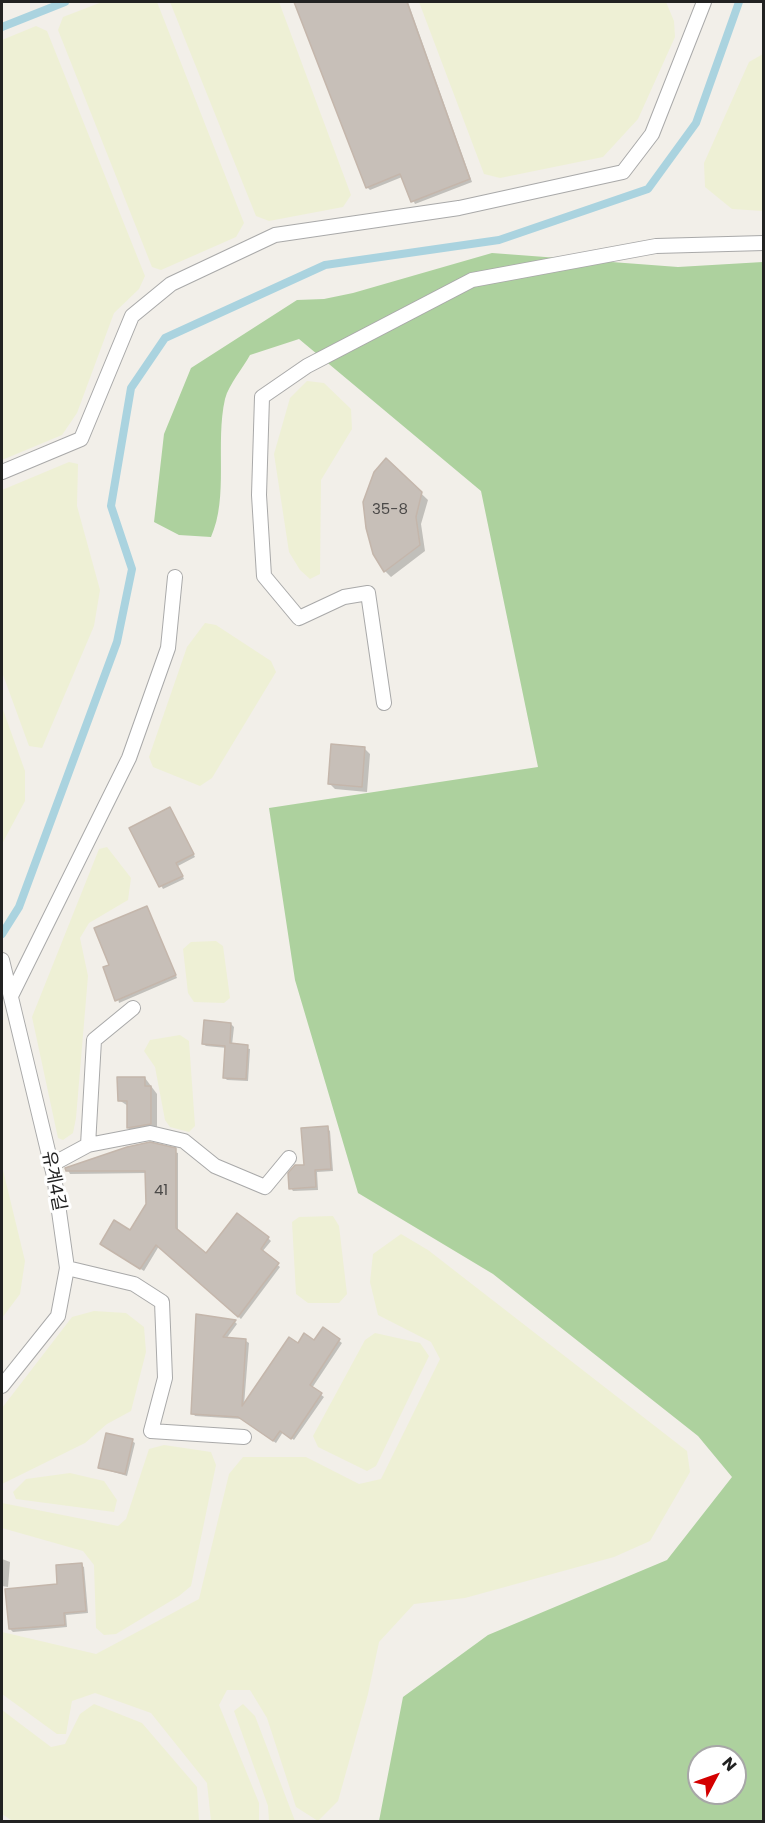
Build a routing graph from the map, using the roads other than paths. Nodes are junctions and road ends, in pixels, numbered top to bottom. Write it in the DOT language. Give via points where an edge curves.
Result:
graph roads {
  1 [pos="704,2"];
  2 [pos="764,243"];
  3 [pos="2,472"];
  4 [pos="175,577"];
  5 [pos="384,703"];
  6 [pos="2,960"];
  7 [pos="7,994"];
  8 [pos="133,1008"];
  9 [pos="87,1145"];
  10 [pos="290,1158"];
  11 [pos="51,1165"];
  12 [pos="68,1268"];
  13 [pos="2,1386"];
  14 [pos="244,1437"];
  1 -- 3 [label="lane" via="652,134 623,172 459,208 275,235 171,284 132,316 81,439"];
  2 -- 5 [label="lane" via="656,246 472,280 307,366 262,398 259,495 264,576 299,618 344,597 368,593"];
  4 -- 7 [label="lane" via="168,648 129,758"];
  6 -- 7 [label="lane, 유계4길"];
  7 -- 11 [label="lane, 유계4길"];
  8 -- 9 [label="lane" via="93,1040"];
  9 -- 10 [label="lane" via="150,1133 161,1135 184,1141 215,1166 265,1187"];
  9 -- 11 [label="lane"];
  11 -- 12 [label="lane, 유계4길"];
  12 -- 13 [label="lane, 유계4길" via="58,1316"];
  12 -- 14 [label="lane" via="134,1284 162,1302 165,1378 151,1431"];
}
